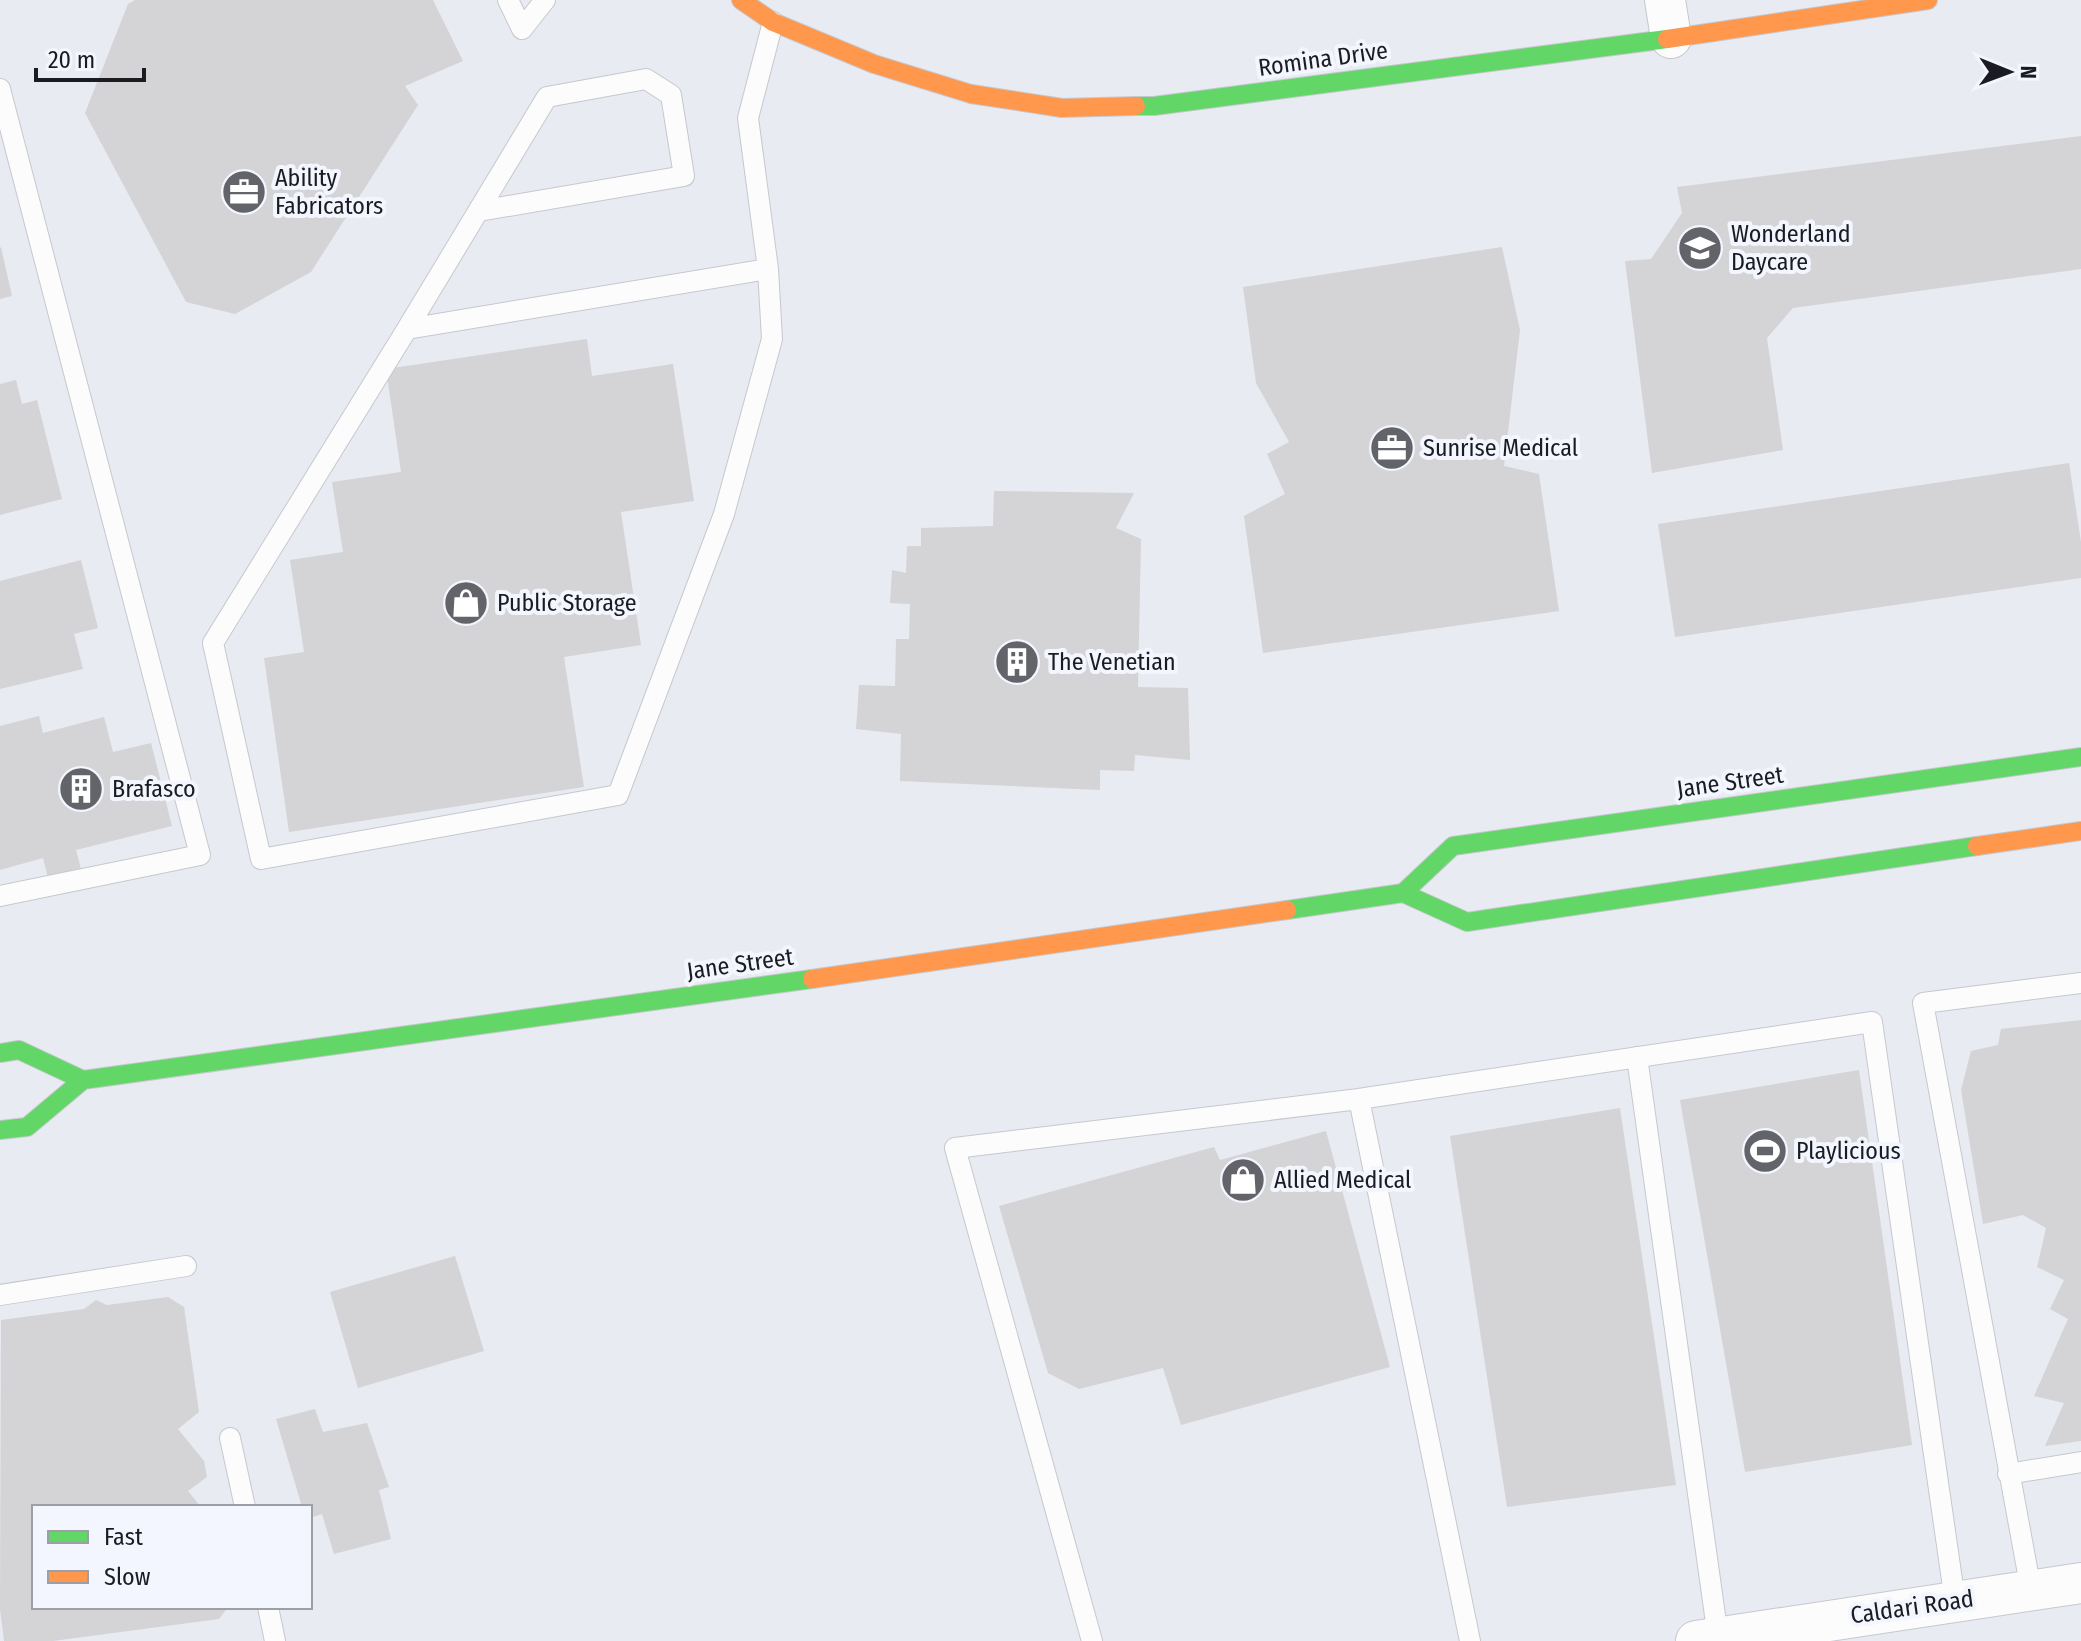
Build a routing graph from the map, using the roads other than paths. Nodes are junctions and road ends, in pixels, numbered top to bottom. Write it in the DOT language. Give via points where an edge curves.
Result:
graph roads {
  1 [pos="508,0"];
  2 [pos="545,0"];
  3 [pos="741,0"];
  4 [pos="1928,0"];
  5 [pos="1668,19"];
  6 [pos="773,22"];
  7 [pos="0,89"];
  8 [pos="479,211"];
  9 [pos="768,269"];
  10 [pos="407,329"];
  11 [pos="2081,757"];
  12 [pos="2081,831"];
  13 [pos="1403,893"];
  14 [pos="0,896"];
  15 [pos="2081,983"];
  16 [pos="0,1053"];
  17 [pos="1637,1057"];
  18 [pos="83,1080"];
  19 [pos="1359,1099"];
  20 [pos="0,1130"];
  21 [pos="186,1266"];
  22 [pos="0,1295"];
  23 [pos="230,1438"];
  24 [pos="2081,1462"];
  25 [pos="2008,1474"];
  26 [pos="245,1505"];
  27 [pos="2081,1583"];
  28 [pos="2031,1590"];
  29 [pos="1955,1601"];
  30 [pos="268,1609"];
  31 [pos="1817,1632"];
  32 [pos="1707,1639"];
  33 [pos="275,1641"];
  34 [pos="1092,1641"];
  35 [pos="1470,1641"];
  1 -- 2 [label="lane" via="522,29"];
  3 -- 6 [label="main road, Romina Drive"];
  4 -- 5 [label="main road, Romina Drive"];
  5 -- 6 [label="main road, Romina Drive" via="1154,106 1062,108 971,94 874,64"];
  6 -- 9 [label="lane" via="748,118"];
  7 -- 14 [label="lane" via="200,855"];
  8 -- 8 [label="lane" via="547,97 646,79 671,95 684,176"];
  8 -- 10 [label="lane"];
  9 -- 10 [label="lane"];
  9 -- 10 [label="lane" via="772,339 724,514 618,795 261,859 213,643"];
  11 -- 13 [label="main road, Jane Street" via="1453,846"];
  12 -- 13 [label="main road" via="1467,922"];
  13 -- 18 [label="main road, Jane Street"];
  15 -- 25 [label="lane" via="1923,1003"];
  16 -- 18 [label="main road" via="19,1050"];
  17 -- 19 [label="lane"];
  17 -- 29 [label="lane" via="1872,1022"];
  17 -- 32 [label="lane"];
  18 -- 20 [label="main road" via="27,1127"];
  19 -- 34 [label="lane" via="955,1148"];
  19 -- 35 [label="lane"];
  21 -- 22 [label="lane"];
  23 -- 26 [label="lane"];
  24 -- 25 [label="lane"];
  25 -- 28 [label="lane"];
  27 -- 28 [label="street, Caldari Road"];
  28 -- 29 [label="street, Caldari Road"];
  29 -- 31 [label="street, Caldari Road"];
  30 -- 33 [label="lane"];
  31 -- 32 [label="street, Caldari Road"];
}
